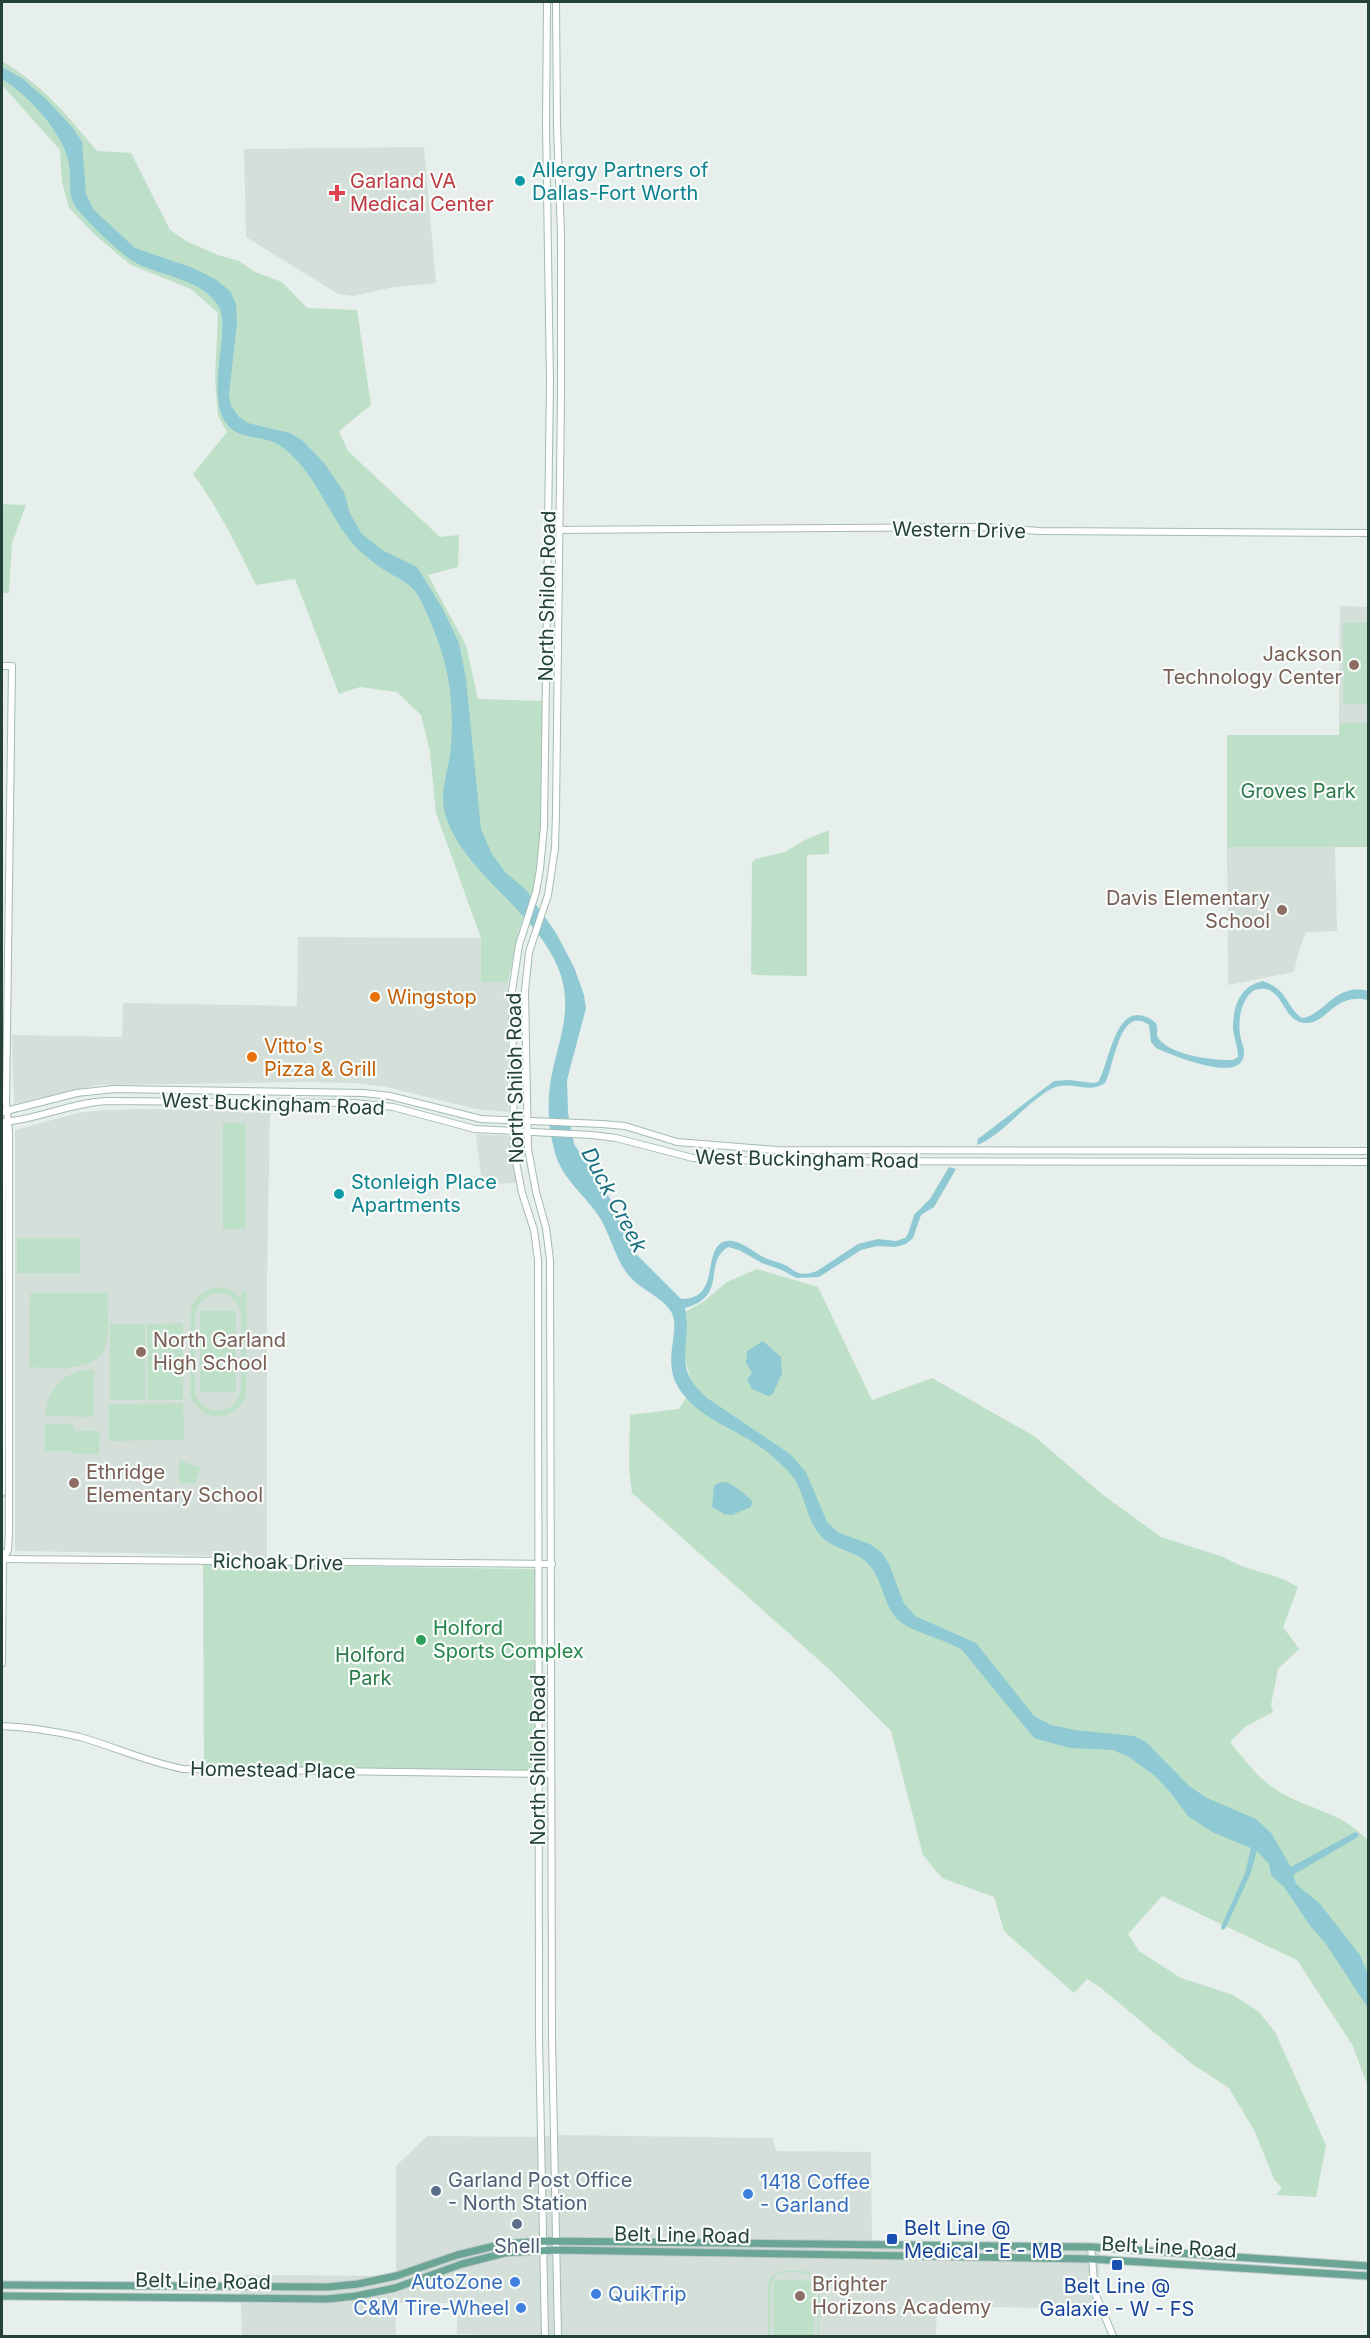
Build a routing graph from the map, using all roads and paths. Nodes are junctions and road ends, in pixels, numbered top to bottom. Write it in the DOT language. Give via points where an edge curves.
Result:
graph roads {
  1 [pos="547,2"];
  2 [pos="556,2"];
  3 [pos="549,530"];
  4 [pos="560,530"];
  5 [pos="1368,533"];
  6 [pos="548,573"];
  7 [pos="559,573"];
  8 [pos="2,666"];
  9 [pos="545,693"];
  10 [pos="559,693"];
  11 [pos="536,892"];
  12 [pos="548,895"];
  13 [pos="132,1089"];
  14 [pos="321,1092"];
  15 [pos="69,1095"];
  16 [pos="133,1100"];
  17 [pos="321,1102"];
  18 [pos="70,1105"];
  19 [pos="432,1107"];
  20 [pos="4,1112"];
  21 [pos="429,1117"];
  22 [pos="512,1121"];
  23 [pos="4,1122"];
  24 [pos="527,1122"];
  25 [pos="512,1131"];
  26 [pos="527,1132"];
  27 [pos="1021,1150"];
  28 [pos="1368,1150"];
  29 [pos="1025,1161"];
  30 [pos="1368,1162"];
  31 [pos="6,1244"];
  32 [pos="6,1258"];
  33 [pos="4,1373"];
  34 [pos="2,1493"];
  35 [pos="2,1556"];
  36 [pos="538,1564"];
  37 [pos="552,1564"];
  38 [pos="538,1657"];
  39 [pos="551,1657"];
  40 [pos="2,1663"];
  41 [pos="2,1726"];
  42 [pos="538,1774"];
  43 [pos="551,1774"];
  44 [pos="543,2241"];
  45 [pos="555,2241"];
  46 [pos="693,2242"];
  47 [pos="840,2244"];
  48 [pos="928,2246"];
  49 [pos="1091,2247"];
  50 [pos="543,2250"];
  51 [pos="555,2250"];
  52 [pos="694,2252"];
  53 [pos="835,2255"];
  54 [pos="928,2256"];
  55 [pos="1092,2259"];
  56 [pos="1368,2266"];
  57 [pos="1368,2276"];
  58 [pos="2,2285"];
  59 [pos="2,2296"];
  60 [pos="545,2337"];
  61 [pos="558,2337"];
  62 [pos="1113,2337"];
  1 -- 3 [label="main road, North Shiloh Road"];
  2 -- 4 [label="main road, North Shiloh Road" via="561,234"];
  3 -- 4 [label="main road, Western Drive"];
  3 -- 6 [label="main road, North Shiloh Road"];
  4 -- 5 [label="main road, Western Drive" via="984,528"];
  4 -- 7 [label="main road, North Shiloh Road"];
  6 -- 7 [label="main road"];
  6 -- 9 [label="main road, North Shiloh Road"];
  7 -- 10 [label="main road, North Shiloh Road"];
  8 -- 20 [label="main road" via="12,666"];
  9 -- 10 [label="main road"];
  9 -- 11 [label="main road, North Shiloh Road" via="544,826"];
  10 -- 12 [label="main road, North Shiloh Road" via="555,849"];
  11 -- 12 [label="main road"];
  11 -- 22 [label="main road, North Shiloh Road" via="519,945 512,991"];
  12 -- 24 [label="main road, North Shiloh Road" via="526,972"];
  13 -- 14 [label="main road, West Buckingham Road"];
  13 -- 15 [label="main road, West Buckingham Road"];
  13 -- 16 [label="main road"];
  14 -- 17 [label="main road"];
  14 -- 19 [label="main road, West Buckingham Road" via="376,1094"];
  15 -- 18 [label="main road"];
  15 -- 20 [label="main road, West Buckingham Road"];
  16 -- 17 [label="main road, West Buckingham Road"];
  16 -- 18 [label="main road, West Buckingham Road"];
  17 -- 21 [label="main road, West Buckingham Road" via="382,1105"];
  18 -- 23 [label="main road, West Buckingham Road"];
  19 -- 21 [label="main road"];
  19 -- 22 [label="main road, West Buckingham Road"];
  20 -- 23 [label="main road"];
  21 -- 25 [label="main road, West Buckingham Road" via="458,1126"];
  22 -- 24 [label="main road, West Buckingham Road"];
  22 -- 25 [label="main road, North Shiloh Road"];
  23 -- 31 [label="main road"];
  24 -- 26 [label="main road, North Shiloh Road"];
  24 -- 27 [label="main road, West Buckingham Road" via="625,1126 676,1142 766,1149"];
  25 -- 26 [label="main road, West Buckingham Road"];
  25 -- 36 [label="main road, North Shiloh Road" via="515,1164 534,1230 538,1260"];
  26 -- 29 [label="main road, West Buckingham Road" via="616,1138 693,1158"];
  26 -- 37 [label="main road, North Shiloh Road" via="550,1252"];
  27 -- 28 [label="main road, West Buckingham Road"];
  27 -- 29 [label="main road"];
  29 -- 30 [label="main road, West Buckingham Road"];
  31 -- 32 [label="main road"];
  32 -- 33 [label="main road"];
  33 -- 34 [label="main road"];
  33 -- 35 [label="main road" via="9,1533 8,1550"];
  35 -- 36 [label="main road, Richoak Drive"];
  35 -- 40 [label="main road"];
  36 -- 37 [label="main road, Richoak Drive"];
  36 -- 38 [label="main road, North Shiloh Road"];
  37 -- 39 [label="main road, North Shiloh Road"];
  38 -- 39 [label="main road"];
  38 -- 42 [label="main road, North Shiloh Road"];
  39 -- 43 [label="main road, North Shiloh Road"];
  41 -- 42 [label="main road, Homestead Place" via="81,1738 183,1769"];
  42 -- 43 [label="main road, Homestead Place"];
  42 -- 44 [label="main road, North Shiloh Road"];
  43 -- 45 [label="main road, North Shiloh Road"];
  44 -- 45 [label="main road, Belt Line Road"];
  44 -- 50 [label="main road, North Shiloh Road"];
  44 -- 58 [label="main road, Belt Line Road" via="503,2244 396,2276 328,2287"];
  45 -- 46 [label="main road, Belt Line Road"];
  45 -- 51 [label="main road, North Shiloh Road"];
  46 -- 47 [label="main road, Belt Line Road"];
  46 -- 52 [label="main road"];
  47 -- 48 [label="main road, Belt Line Road"];
  47 -- 53 [label="main road"];
  48 -- 49 [label="main road, Belt Line Road"];
  48 -- 54 [label="main road"];
  49 -- 55 [label="main road"];
  49 -- 56 [label="main road, Belt Line Road"];
  50 -- 51 [label="main road, Belt Line Road"];
  50 -- 59 [label="main road, Belt Line Road" via="506,2253 395,2288 327,2299"];
  50 -- 60 [label="main road, North Shiloh Road"];
  51 -- 52 [label="main road, Belt Line Road"];
  51 -- 61 [label="main road, North Shiloh Road"];
  52 -- 53 [label="main road, Belt Line Road"];
  53 -- 54 [label="main road, Belt Line Road"];
  54 -- 55 [label="main road, Belt Line Road"];
  55 -- 57 [label="main road, Belt Line Road"];
  55 -- 62 [label="main road" via="1095,2293"];
}
